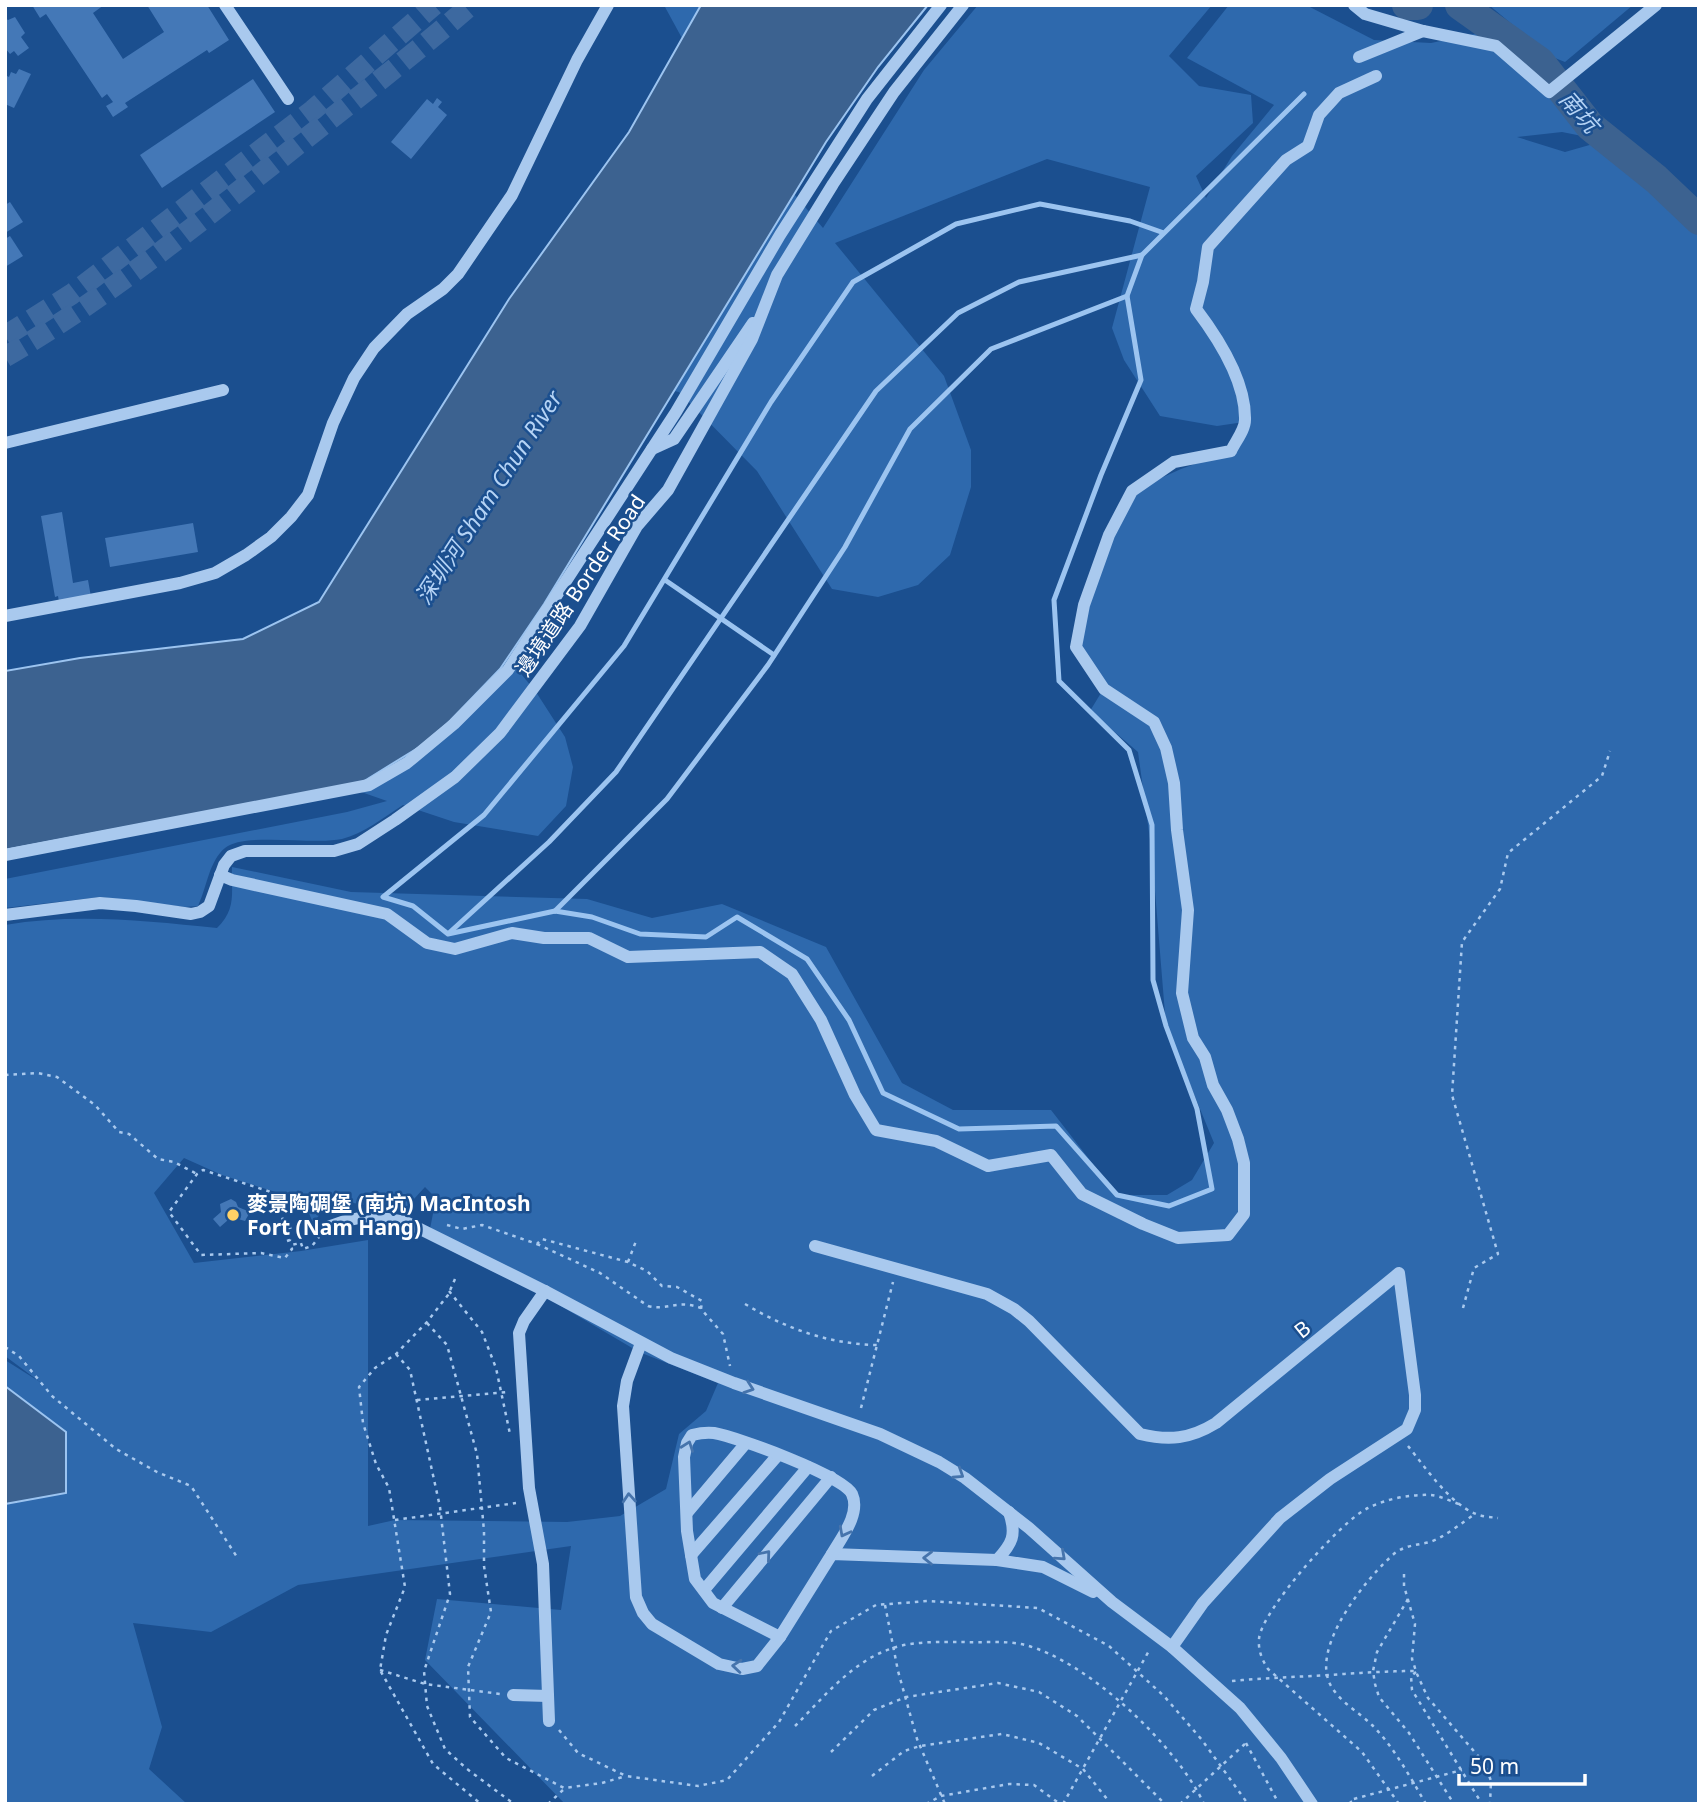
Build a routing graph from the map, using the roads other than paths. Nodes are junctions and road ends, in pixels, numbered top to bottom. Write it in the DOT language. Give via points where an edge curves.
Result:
graph roads {
  1 [pos="225,5"];
  2 [pos="608,5"];
  3 [pos="941,5"];
  4 [pos="963,5"];
  5 [pos="1354,5"];
  6 [pos="1656,5"];
  7 [pos="1423,31"];
  8 [pos="1359,57"];
  9 [pos="1376,76"];
  10 [pos="288,99"];
  11 [pos="765,306"];
  12 [pos="223,390"];
  13 [pos="5,443"];
  14 [pos="652,449"];
  15 [pos="5,616"];
  16 [pos="5,855"];
  17 [pos="220,875"];
  18 [pos="5,915"];
  19 [pos="328,1227"];
  20 [pos="815,1246"];
  21 [pos="545,1291"];
  22 [pos="641,1343"];
  23 [pos="746,1443"];
  24 [pos="778,1455"];
  25 [pos="808,1467"];
  26 [pos="831,1477"];
  27 [pos="1009,1512"];
  28 [pos="687,1513"];
  29 [pos="832,1554"];
  30 [pos="691,1555"];
  31 [pos="996,1560"];
  32 [pos="704,1590"];
  33 [pos="1112,1602"];
  34 [pos="722,1608"];
  35 [pos="780,1637"];
  36 [pos="1172,1647"];
  37 [pos="513,1695"];
  38 [pos="548,1696"];
  39 [pos="549,1721"];
  40 [pos="1312,1804"];
  1 -- 10 [label="street"];
  2 -- 15 [label="street" via="512,195 466,263 443,289 407,314 374,348 354,378 308,495 291,517 271,537 215,573"];
  3 -- 14 [label="street" via="867,99"];
  4 -- 11 [label="street, 邊境道路 Border Road" via="894,92 833,184 777,275"];
  5 -- 7 [label="street" via="1365,14"];
  6 -- 7 [label="street" via="1549,92 1496,46"];
  7 -- 8 [label="street"];
  9 -- 17 [label="street" via="1339,93 1320,115 1308,146 1286,160 1208,247 1196,309 1215,334 1238,382 1245,422 1231,451 1174,462 1132,491 1084,605 1076,647 1104,688 1154,722 1166,748 1188,910 1182,993 1194,1038 1227,1110 1244,1163 1244,1214 1228,1235 1178,1238 1143,1224 1082,1194 1051,1155 988,1166 936,1141 876,1130 807,997 792,974 760,952 628,957 589,938 512,933 455,949 426,943 387,914"];
  11 -- 14 [label="street" via="674,439"];
  11 -- 17 [label="street, 邊境道路 Border Road" via="752,340 668,490 637,526 580,626 500,733 455,777 358,844 334,851 246,851 231,856"];
  12 -- 13 [label="street"];
  14 -- 16 [label="street" via="508,670 408,763 369,785"];
  17 -- 18 [label="street, 邊境道路 Border Road" via="209,906 191,914 100,903"];
  19 -- 21 [label="street" via="369,1216 407,1222"];
  20 -- 36 [label="street, B" via="987,1294 1029,1321 1140,1434 1160,1439 1199,1434 1216,1423 1399,1273 1416,1410 1407,1429 1280,1518 1203,1603"];
  21 -- 22 [label="street"];
  21 -- 38 [label="street" via="519,1333 531,1501 543,1563"];
  22 -- 27 [label="street, one-way" via="734,1383 880,1434 939,1462"];
  35 -- 22 [label="street, one-way" via="757,1666 742,1669 719,1664 652,1625 643,1613 636,1597 623,1406"];
  23 -- 24 [label="street"];
  23 -- 28 [label="street"];
  28 -- 23 [label="street, one-way" via="684,1457 692,1435 716,1434"];
  24 -- 25 [label="street"];
  24 -- 30 [label="street"];
  25 -- 26 [label="street"];
  25 -- 32 [label="street"];
  26 -- 29 [label="street, one-way" via="852,1492 855,1505"];
  34 -- 26 [label="street, one-way"];
  27 -- 31 [label="street" via="1010,1545"];
  27 -- 33 [label="street, one-way"];
  28 -- 30 [label="street"];
  31 -- 29 [label="street, one-way"];
  29 -- 35 [label="street"];
  30 -- 32 [label="street" via="695,1579"];
  31 -- 33 [label="street" via="1043,1567"];
  32 -- 34 [label="street"];
  33 -- 36 [label="street"];
  34 -- 35 [label="street"];
  36 -- 40 [label="street" via="1240,1708"];
  37 -- 38 [label="street"];
  38 -- 39 [label="street"];
}
